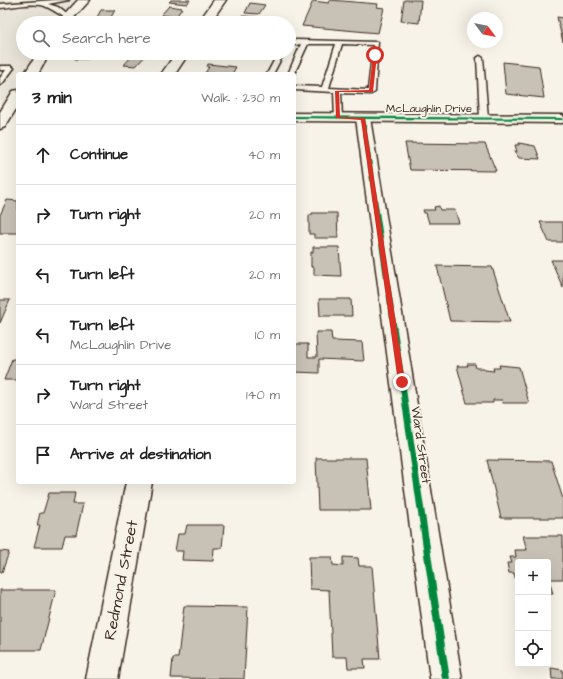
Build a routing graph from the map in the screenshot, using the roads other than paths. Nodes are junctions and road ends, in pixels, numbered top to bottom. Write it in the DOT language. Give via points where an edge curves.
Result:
graph roads {
  1 [pos="66,0"];
  2 [pos="84,0"];
  3 [pos="220,0"];
  4 [pos="39,4"];
  5 [pos="0,6"];
  6 [pos="62,16"];
  7 [pos="69,16"];
  8 [pos="209,16"];
  9 [pos="305,43"];
  10 [pos="296,44"];
  11 [pos="339,44"];
  12 [pos="480,58"];
  13 [pos="40,60"];
  14 [pos="178,60"];
  15 [pos="277,60"];
  16 [pos="0,68"];
  17 [pos="32,72"];
  18 [pos="169,72"];
  19 [pos="271,72"];
  20 [pos="292,72"];
  21 [pos="0,83"];
  22 [pos="296,88"];
  23 [pos="325,90"];
  24 [pos="337,91"];
  25 [pos="16,98"];
  26 [pos="6,117"];
  27 [pos="296,117"];
  28 [pos="338,118"];
  29 [pos="363,118"];
  30 [pos="484,118"];
  31 [pos="562,121"];
  32 [pos="139,484"];
  33 [pos="102,679"];
  34 [pos="446,679"];
  1 -- 4 [label="lane"];
  2 -- 7 [label="street"];
  3 -- 8 [label="street"];
  4 -- 5 [label="lane"];
  4 -- 6 [label="lane" via="56,8"];
  9 -- 10 [label="lane"];
  9 -- 11 [label="lane"];
  9 -- 20 [label="lane"];
  11 -- 23 [label="lane"];
  11 -- 24 [label="lane" via="376,43 371,92"];
  12 -- 30 [label="lane"];
  13 -- 17 [label="street"];
  14 -- 18 [label="street"];
  15 -- 19 [label="lane"];
  16 -- 21 [label="lane" via="11,68"];
  22 -- 23 [label="lane"];
  23 -- 24 [label="lane"];
  24 -- 28 [label="lane"];
  25 -- 26 [label="street"];
  27 -- 28 [label="street, McLaughlin Drive"];
  28 -- 29 [label="street, McLaughlin Drive"];
  29 -- 30 [label="street, McLaughlin Drive"];
  29 -- 34 [label="street, Ward Street"];
  30 -- 31 [label="street, McLaughlin Drive"];
  32 -- 33 [label="street, Redmond Street"];
}
